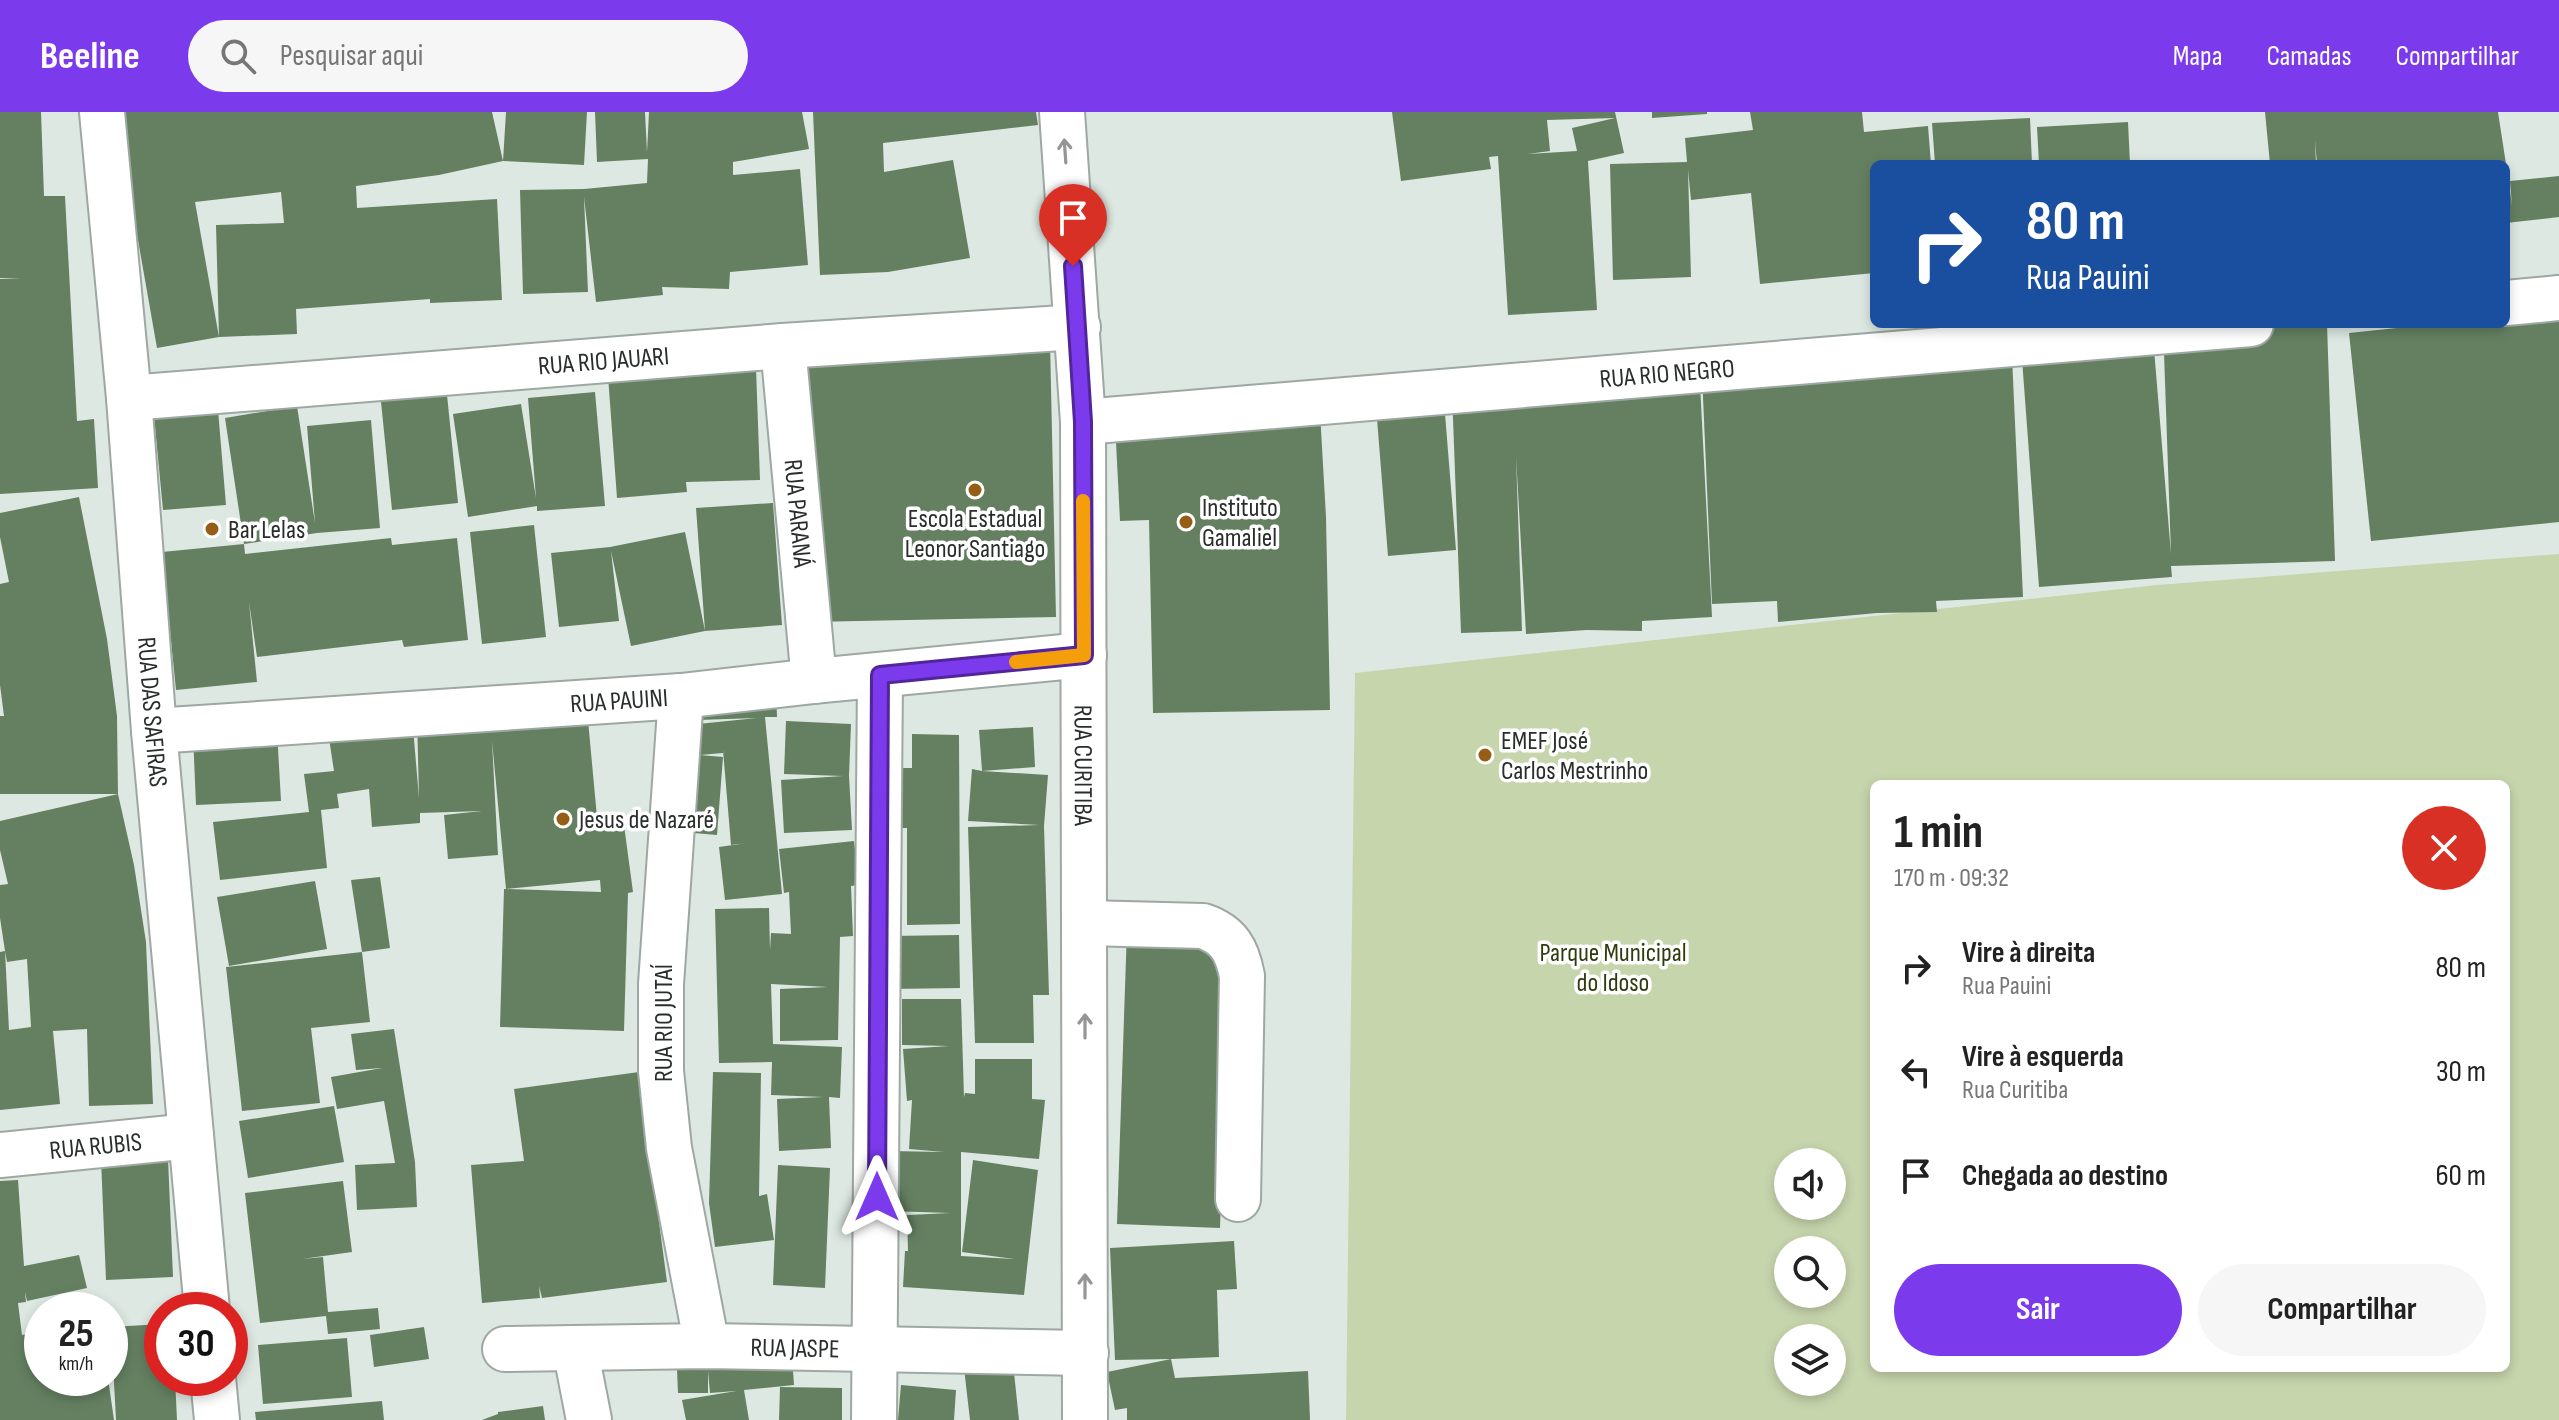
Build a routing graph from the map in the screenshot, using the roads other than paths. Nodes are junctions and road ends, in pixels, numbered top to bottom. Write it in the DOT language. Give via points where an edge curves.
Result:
graph roads {
  1 [pos="102,112"];
  2 [pos="1062,112"];
  3 [pos="2559,298"];
  4 [pos="2510,303"];
  5 [pos="1078,327"];
  6 [pos="2203,328"];
  7 [pos="783,346"];
  8 [pos="129,398"];
  9 [pos="1083,422"];
  10 [pos="1084,655"];
  11 [pos="880,675"];
  12 [pos="814,681"];
  13 [pos="681,696"];
  14 [pos="154,731"];
  15 [pos="1085,923"];
  16 [pos="191,1136"];
  17 [pos="0,1155"];
  18 [pos="1238,1199"];
  19 [pos="205,1292"];
  20 [pos="707,1346"];
  21 [pos="575,1348"];
  22 [pos="505,1349"];
  23 [pos="875,1351"];
  24 [pos="1086,1353"];
  25 [pos="215,1396"];
  26 [pos="217,1420"];
  27 [pos="589,1420"];
  28 [pos="874,1420"];
  29 [pos="1085,1420"];
  1 -- 8 [label="street, RUA DAS SAFIRAS"];
  5 -- 2 [label="street, RUA CURITIBA, one-way"];
  3 -- 4 [label="street"];
  5 -- 7 [label="street, RUA RIO JAUARI"];
  5 -- 9 [label="street, RUA CURITIBA"];
  6 -- 9 [label="street, RUA RIO NEGRO"];
  7 -- 8 [label="street, RUA RIO JAUARI"];
  7 -- 12 [label="street, RUA PARANÁ"];
  8 -- 14 [label="street, RUA DAS SAFIRAS"];
  9 -- 10 [label="street, RUA CURITIBA"];
  10 -- 11 [label="street, RUA PAUINI"];
  10 -- 15 [label="street, RUA CURITIBA"];
  11 -- 12 [label="street, RUA PAUINI"];
  11 -- 23 [label="street"];
  12 -- 13 [label="street, RUA PAUINI"];
  13 -- 14 [label="street, RUA PAUINI"];
  13 -- 20 [label="street, RUA RIO JUTAÍ" via="661,984 661,1071 669,1148"];
  14 -- 16 [label="street, RUA DAS SAFIRAS"];
  15 -- 18 [label="street" via="1203,926 1230,941 1242,976"];
  24 -- 15 [label="street, RUA CURITIBA, one-way"];
  16 -- 17 [label="street, RUA RUBIS"];
  16 -- 19 [label="street, RUA DAS SAFIRAS"];
  20 -- 21 [label="street, RUA JASPE"];
  20 -- 23 [label="street, RUA JASPE"];
  21 -- 22 [label="street, RUA JASPE"];
  21 -- 27 [label="street"];
  23 -- 24 [label="street, RUA JASPE"];
  23 -- 28 [label="street"];
  24 -- 29 [label="street, RUA CURITIBA"];
  25 -- 26 [label="street"];
}
